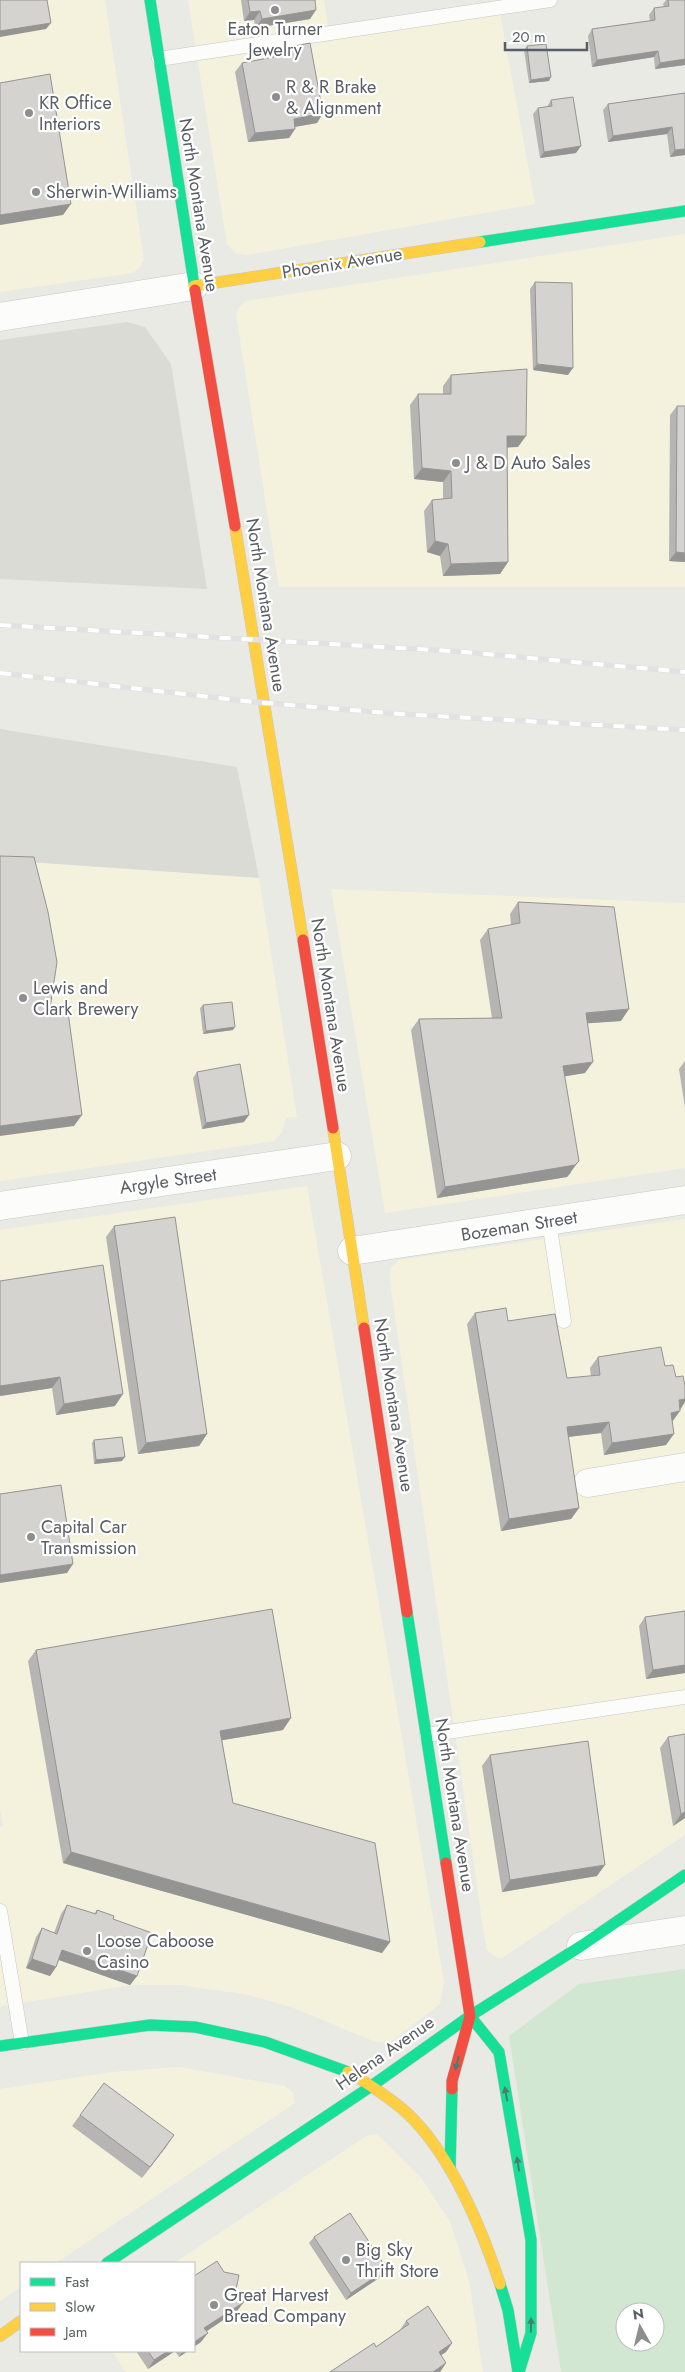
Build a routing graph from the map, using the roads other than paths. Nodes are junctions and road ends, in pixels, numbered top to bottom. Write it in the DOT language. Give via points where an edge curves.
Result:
graph roads {
  1 [pos="150,0"];
  2 [pos="550,0"];
  3 [pos="159,59"];
  4 [pos="685,211"];
  5 [pos="194,286"];
  6 [pos="0,317"];
  7 [pos="337,1156"];
  8 [pos="685,1200"];
  9 [pos="0,1206"];
  10 [pos="549,1221"];
  11 [pos="352,1251"];
  12 [pos="564,1321"];
  13 [pos="685,1467"];
  14 [pos="588,1482"];
  15 [pos="685,1697"];
  16 [pos="427,1735"];
  17 [pos="685,1875"];
  18 [pos="0,1911"];
  19 [pos="685,1930"];
  20 [pos="581,1946"];
  21 [pos="470,2016"];
  22 [pos="22,2043"];
  23 [pos="0,2046"];
  24 [pos="370,2087"];
  25 [pos="450,2169"];
  26 [pos="109,2262"];
  27 [pos="20,2322"];
  28 [pos="0,2336"];
  29 [pos="519,2372"];
  1 -- 3 [label="main road, North Montana Avenue"];
  2 -- 3 [label="lane"];
  3 -- 5 [label="main road, North Montana Avenue"];
  4 -- 5 [label="main road, Phoenix Avenue"];
  5 -- 6 [label="street, Phoenix Avenue"];
  5 -- 7 [label="main road, North Montana Avenue" via="293,872"];
  7 -- 9 [label="street, Argyle Street"];
  7 -- 11 [label="main road, North Montana Avenue"];
  8 -- 10 [label="street, Bozeman Street"];
  10 -- 11 [label="street, Bozeman Street"];
  10 -- 12 [label="lane"];
  11 -- 16 [label="main road, North Montana Avenue"];
  13 -- 14 [label="street"];
  15 -- 16 [label="lane"];
  16 -- 21 [label="main road, North Montana Avenue"];
  17 -- 20 [label="main road, Helena Avenue"];
  18 -- 22 [label="lane"];
  19 -- 20 [label="street"];
  20 -- 21 [label="main road, Helena Avenue"];
  21 -- 24 [label="main road, Helena Avenue"];
  21 -- 25 [label="main road, North Montana Avenue, one-way" via="452,2081"];
  29 -- 21 [label="main road, North Montana Avenue, one-way" via="531,2333 531,2240 499,2052"];
  22 -- 23 [label="main road, North Montana Avenue"];
  22 -- 24 [label="main road, North Montana Avenue" via="150,2025 195,2027 265,2042 316,2059 350,2073"];
  24 -- 25 [label="main road, North Montana Avenue" via="407,2113"];
  24 -- 26 [label="main road, Helena Avenue"];
  25 -- 29 [label="main road, North Montana Avenue" via="487,2245 508,2310"];
  27 -- 28 [label="main road"];
}
